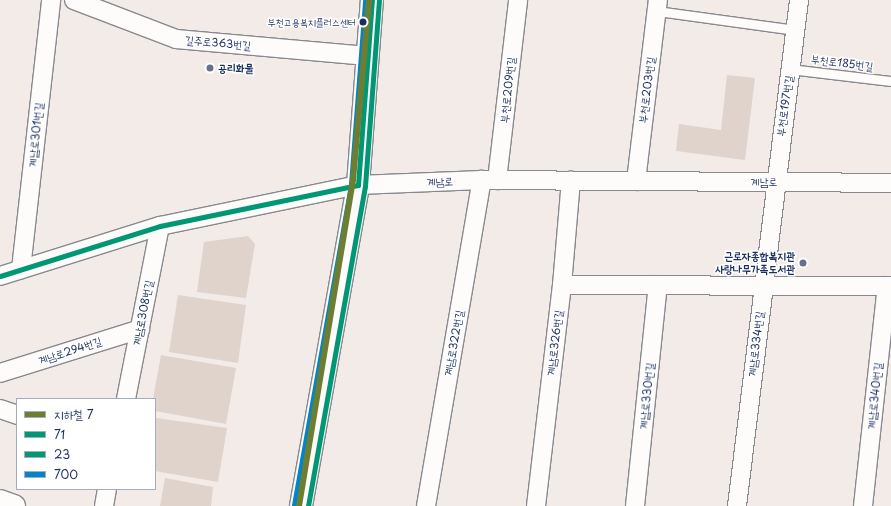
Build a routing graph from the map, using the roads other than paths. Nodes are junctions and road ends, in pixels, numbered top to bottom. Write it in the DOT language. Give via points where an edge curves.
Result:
graph roads {
  1 [pos="51,0"];
  2 [pos="74,0"];
  3 [pos="372,0"];
  4 [pos="518,0"];
  5 [pos="799,0"];
  6 [pos="657,6"];
  7 [pos="795,30"];
  8 [pos="367,56"];
  9 [pos="790,69"];
  10 [pos="891,81"];
  11 [pos="490,180"];
  12 [pos="571,180"];
  13 [pos="636,181"];
  14 [pos="775,182"];
  15 [pos="891,183"];
  16 [pos="358,185"];
  17 [pos="160,226"];
  18 [pos="20,269"];
  19 [pos="0,276"];
  20 [pos="562,285"];
  21 [pos="658,285"];
  22 [pos="763,286"];
  23 [pos="889,286"];
  24 [pos="140,329"];
  25 [pos="0,373"];
  26 [pos="126,398"];
  27 [pos="0,409"];
  28 [pos="16,414"];
  29 [pos="107,490"];
  30 [pos="104,506"];
  31 [pos="301,506"];
  32 [pos="426,506"];
  33 [pos="536,506"];
  34 [pos="635,506"];
  35 [pos="737,506"];
  36 [pos="863,506"];
  1 -- 18 [label="street, 계남로301번길"];
  2 -- 8 [label="street, 길주로363번길" via="176,39"];
  3 -- 8 [label="street"];
  4 -- 11 [label="street, 부천로209번길"];
  5 -- 7 [label="street, 부천로197번길"];
  6 -- 7 [label="lane"];
  6 -- 13 [label="street, 부천로203번길"];
  7 -- 9 [label="street, 부천로197번길"];
  8 -- 16 [label="street"];
  9 -- 10 [label="lane, 부천로185번길"];
  9 -- 14 [label="street, 부천로197번길"];
  11 -- 12 [label="street, 계남로"];
  11 -- 16 [label="street, 계남로"];
  11 -- 32 [label="street, 계남로322번길"];
  12 -- 13 [label="street, 계남로"];
  12 -- 20 [label="street, 계남로326번길"];
  13 -- 14 [label="street, 계남로"];
  14 -- 15 [label="street, 계남로"];
  14 -- 22 [label="street, 계남로334번길"];
  16 -- 17 [label="street, 계남로"];
  16 -- 31 [label="street"];
  17 -- 18 [label="street, 계남로"];
  17 -- 24 [label="street, 계남로308번길"];
  18 -- 19 [label="street, 계남로"];
  20 -- 21 [label="street"];
  20 -- 33 [label="street, 계남로326번길"];
  21 -- 22 [label="street"];
  21 -- 34 [label="street, 계남로330번길"];
  22 -- 23 [label="street"];
  22 -- 35 [label="street, 계남로334번길"];
  23 -- 36 [label="street, 계남로340번길"];
  24 -- 25 [label="street, 계남로294번길"];
  24 -- 26 [label="street, 계남로308번길"];
  27 -- 28 [label="street"];
  29 -- 30 [label="street"];
}
